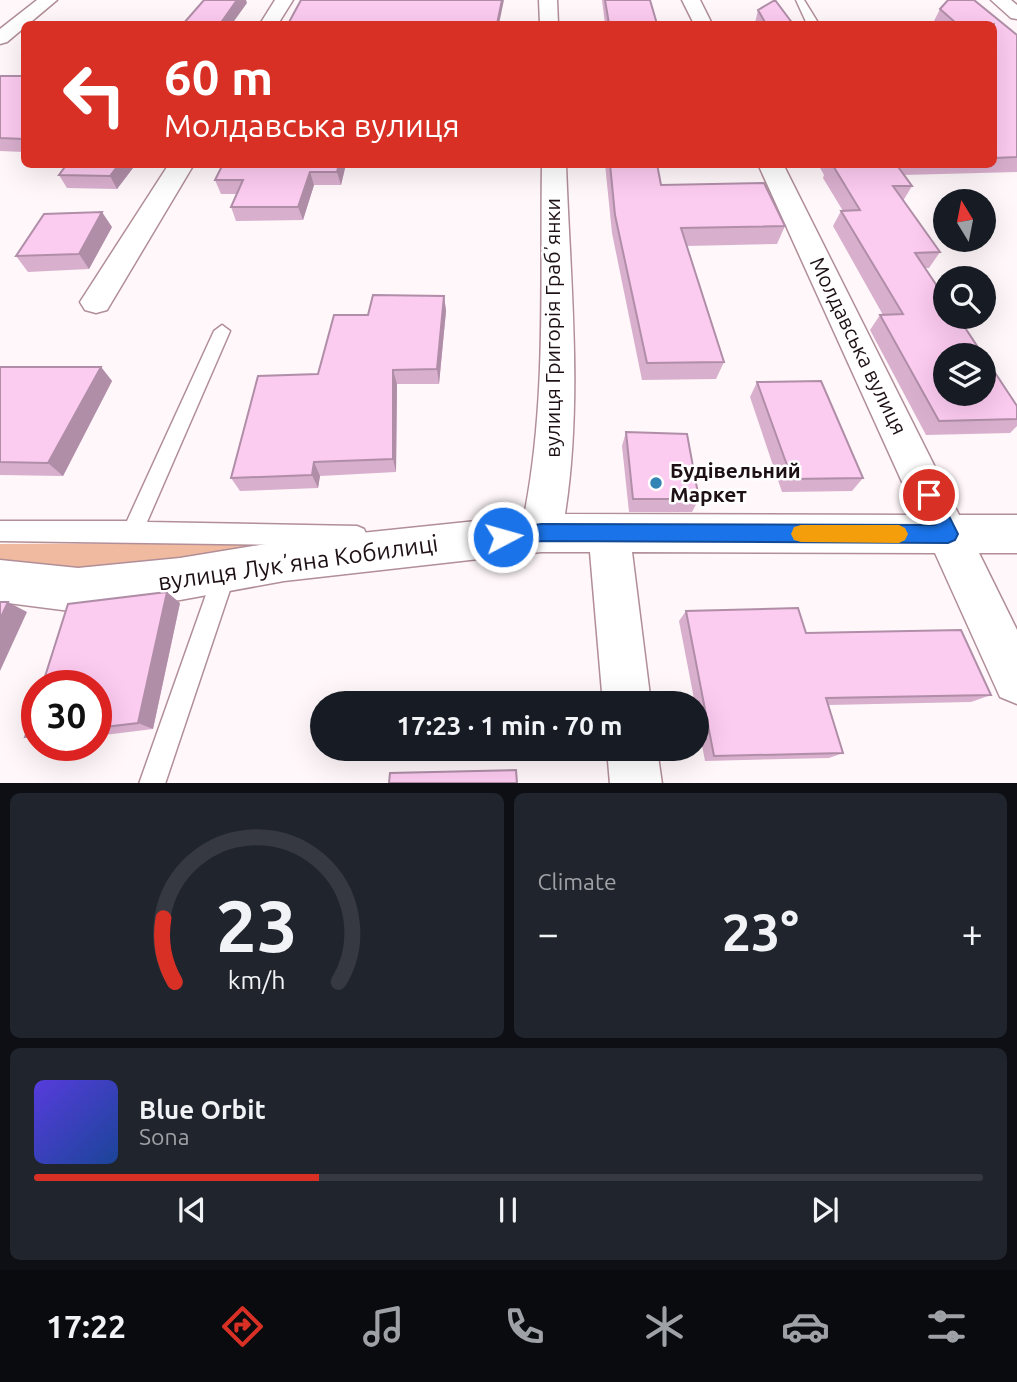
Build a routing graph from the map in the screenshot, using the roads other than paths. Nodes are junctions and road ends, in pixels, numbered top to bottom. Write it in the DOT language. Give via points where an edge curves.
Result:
graph roads {
  1 [pos="48,0"];
  2 [pos="284,0"];
  3 [pos="548,0"];
  4 [pos="691,0"];
  5 [pos="800,0"];
  6 [pos="1000,0"];
  7 [pos="1017,14"];
  8 [pos="21,21"];
  9 [pos="21,21"];
  10 [pos="271,21"];
  11 [pos="549,21"];
  12 [pos="702,21"];
  13 [pos="812,21"];
  14 [pos="0,38"];
  15 [pos="180,168"];
  16 [pos="554,168"];
  17 [pos="772,168"];
  18 [pos="96,302"];
  19 [pos="222,331"];
  20 [pos="0,531"];
  21 [pos="133,531"];
  22 [pos="541,533"];
  23 [pos="609,533"];
  24 [pos="948,534"];
  25 [pos="1017,534"];
  26 [pos="484,539"];
  27 [pos="225,571"];
  28 [pos="0,582"];
  29 [pos="1017,680"];
  30 [pos="626,691"];
  31 [pos="633,761"];
  32 [pos="152,783"];
  33 [pos="636,783"];
  1 -- 9 [label="street"];
  2 -- 10 [label="street"];
  3 -- 11 [label="street"];
  4 -- 12 [label="street"];
  5 -- 13 [label="lane"];
  6 -- 7 [label="street"];
  8 -- 14 [label="street"];
  15 -- 18 [label="street"];
  16 -- 22 [label="street, вулиця Григорія Грабʼянки" via="556,419"];
  17 -- 24 [label="street, Молдавська вулиця"];
  19 -- 21 [label="lane"];
  20 -- 21 [label="lane"];
  21 -- 26 [label="lane"];
  22 -- 23 [label="street, вулиця Лукʼяна Кобилиці"];
  22 -- 26 [label="street, вулиця Лукʼяна Кобилиці"];
  23 -- 24 [label="street, вулиця Лукʼяна Кобилиці"];
  23 -- 30 [label="street"];
  24 -- 25 [label="street, вулиця Лукʼяна Кобилиці"];
  24 -- 29 [label="street, Молдавська вулиця"];
  26 -- 27 [label="street, вулиця Лукʼяна Кобилиці"];
  27 -- 28 [label="street, вулиця Лукʼяна Кобилиці" via="78,590"];
  27 -- 32 [label="lane"];
  31 -- 33 [label="street"];
}
